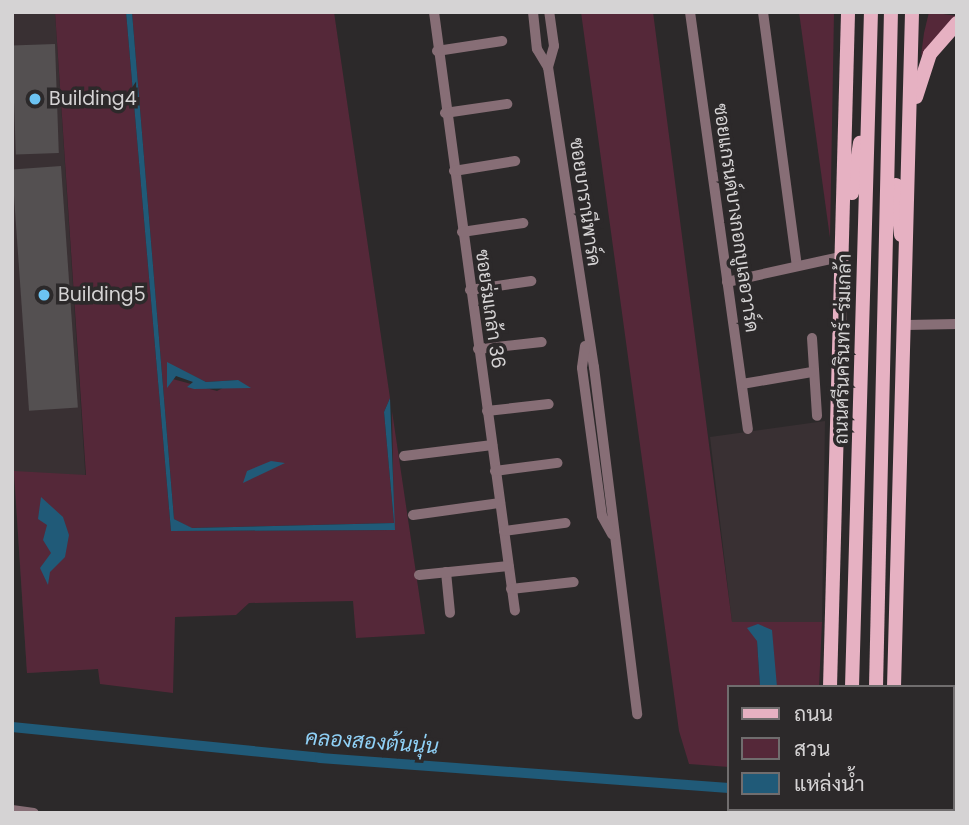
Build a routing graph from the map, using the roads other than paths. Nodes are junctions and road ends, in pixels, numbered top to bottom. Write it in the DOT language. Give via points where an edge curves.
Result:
graph roads {
  1 [pos="434,12"];
  2 [pos="533,12"];
  3 [pos="549,12"];
  4 [pos="690,12"];
  5 [pos="762,12"];
  6 [pos="848,12"];
  7 [pos="871,12"];
  8 [pos="891,12"];
  9 [pos="912,12"];
  10 [pos="922,12"];
  11 [pos="957,23"];
  12 [pos="502,41"];
  13 [pos="437,51"];
  14 [pos="548,67"];
  15 [pos="869,88"];
  16 [pos="911,94"];
  17 [pos="507,104"];
  18 [pos="445,113"];
  19 [pos="890,125"];
  20 [pos="515,161"];
  21 [pos="454,171"];
  22 [pos="910,175"];
  23 [pos="523,223"];
  24 [pos="844,232"];
  25 [pos="462,233"];
  26 [pos="844,256"];
  27 [pos="797,266"];
  28 [pos="531,281"];
  29 [pos="727,282"];
  30 [pos="470,290"];
  31 [pos="908,293"];
  32 [pos="957,324"];
  33 [pos="907,325"];
  34 [pos="812,338"];
  35 [pos="542,342"];
  36 [pos="478,349"];
  37 [pos="811,372"];
  38 [pos="742,384"];
  39 [pos="549,404"];
  40 [pos="487,411"];
  41 [pos="817,416"];
  42 [pos="748,429"];
  43 [pos="492,445"];
  44 [pos="404,456"];
  45 [pos="558,463"];
  46 [pos="495,471"];
  47 [pos="500,503"];
  48 [pos="413,515"];
  49 [pos="565,523"];
  50 [pos="503,531"];
  51 [pos="509,566"];
  52 [pos="446,572"];
  53 [pos="419,575"];
  54 [pos="574,582"];
  55 [pos="512,589"];
  56 [pos="515,611"];
  57 [pos="450,613"];
  58 [pos="831,685"];
  59 [pos="852,685"];
  60 [pos="876,685"];
  61 [pos="893,685"];
  62 [pos="637,714"];
  63 [pos="14,811"];
  64 [pos="34,813"];
  1 -- 13 [label="street, ซอยร่มเกล้า 36"];
  2 -- 14 [label="street, ซอยบารานีพาร์ค" via="537,49"];
  3 -- 14 [label="street, ซอยบารานีพาร์ค" via="554,46"];
  4 -- 29 [label="street, ซอยแกรนด์บางกอกบูเลอวาร์ด"];
  5 -- 27 [label="street"];
  6 -- 24 [label="main road"];
  7 -- 15 [label="main road, ถนนศรีนครินทร์-ร่มเกล้า"];
  8 -- 19 [label="main road"];
  9 -- 16 [label="main road"];
  10 -- 16 [label="main road"];
  11 -- 22 [label="main road" via="930,54 918,88"];
  12 -- 13 [label="street"];
  13 -- 18 [label="street, ซอยร่มเกล้า 36"];
  14 -- 62 [label="street, ซอยบารานีพาร์ค" via="586,343 582,368 600,502 612,534"];
  15 -- 24 [label="main road"];
  15 -- 59 [label="main road, ถนนศรีนครินทร์-ร่มเกล้า"];
  16 -- 22 [label="main road"];
  17 -- 18 [label="street"];
  18 -- 21 [label="street, ซอยร่มเกล้า 36"];
  19 -- 31 [label="main road"];
  19 -- 60 [label="main road"];
  20 -- 21 [label="street"];
  21 -- 25 [label="street, ซอยร่มเกล้า 36"];
  22 -- 31 [label="main road"];
  23 -- 25 [label="street"];
  24 -- 26 [label="main road, ถนนศรีนครินทร์-ร่มเกล้า"];
  25 -- 30 [label="street, ซอยร่มเกล้า 36"];
  26 -- 27 [label="street"];
  26 -- 58 [label="main road, ถนนศรีนครินทร์-ร่มเกล้า"];
  27 -- 29 [label="street"];
  28 -- 30 [label="street"];
  29 -- 38 [label="street, ซอยแกรนด์บางกอกบูเลอวาร์ด"];
  30 -- 36 [label="street, ซอยร่มเกล้า 36"];
  31 -- 33 [label="main road"];
  32 -- 33 [label="street"];
  33 -- 61 [label="main road"];
  34 -- 37 [label="street"];
  35 -- 36 [label="street"];
  36 -- 40 [label="street, ซอยร่มเกล้า 36"];
  37 -- 38 [label="street"];
  37 -- 41 [label="street"];
  38 -- 42 [label="street, ซอยแกรนด์บางกอกบูเลอวาร์ด"];
  39 -- 40 [label="street"];
  40 -- 43 [label="street, ซอยร่มเกล้า 36"];
  43 -- 44 [label="street"];
  43 -- 46 [label="street, ซอยร่มเกล้า 36"];
  45 -- 46 [label="street"];
  46 -- 47 [label="street, ซอยร่มเกล้า 36"];
  47 -- 48 [label="street"];
  47 -- 50 [label="street, ซอยร่มเกล้า 36"];
  49 -- 50 [label="street"];
  50 -- 51 [label="street, ซอยร่มเกล้า 36"];
  51 -- 52 [label="street"];
  51 -- 55 [label="street, ซอยร่มเกล้า 36"];
  52 -- 53 [label="street"];
  52 -- 57 [label="street"];
  54 -- 55 [label="street"];
  55 -- 56 [label="street, ซอยร่มเกล้า 36"];
  63 -- 64 [label="street"];
}
